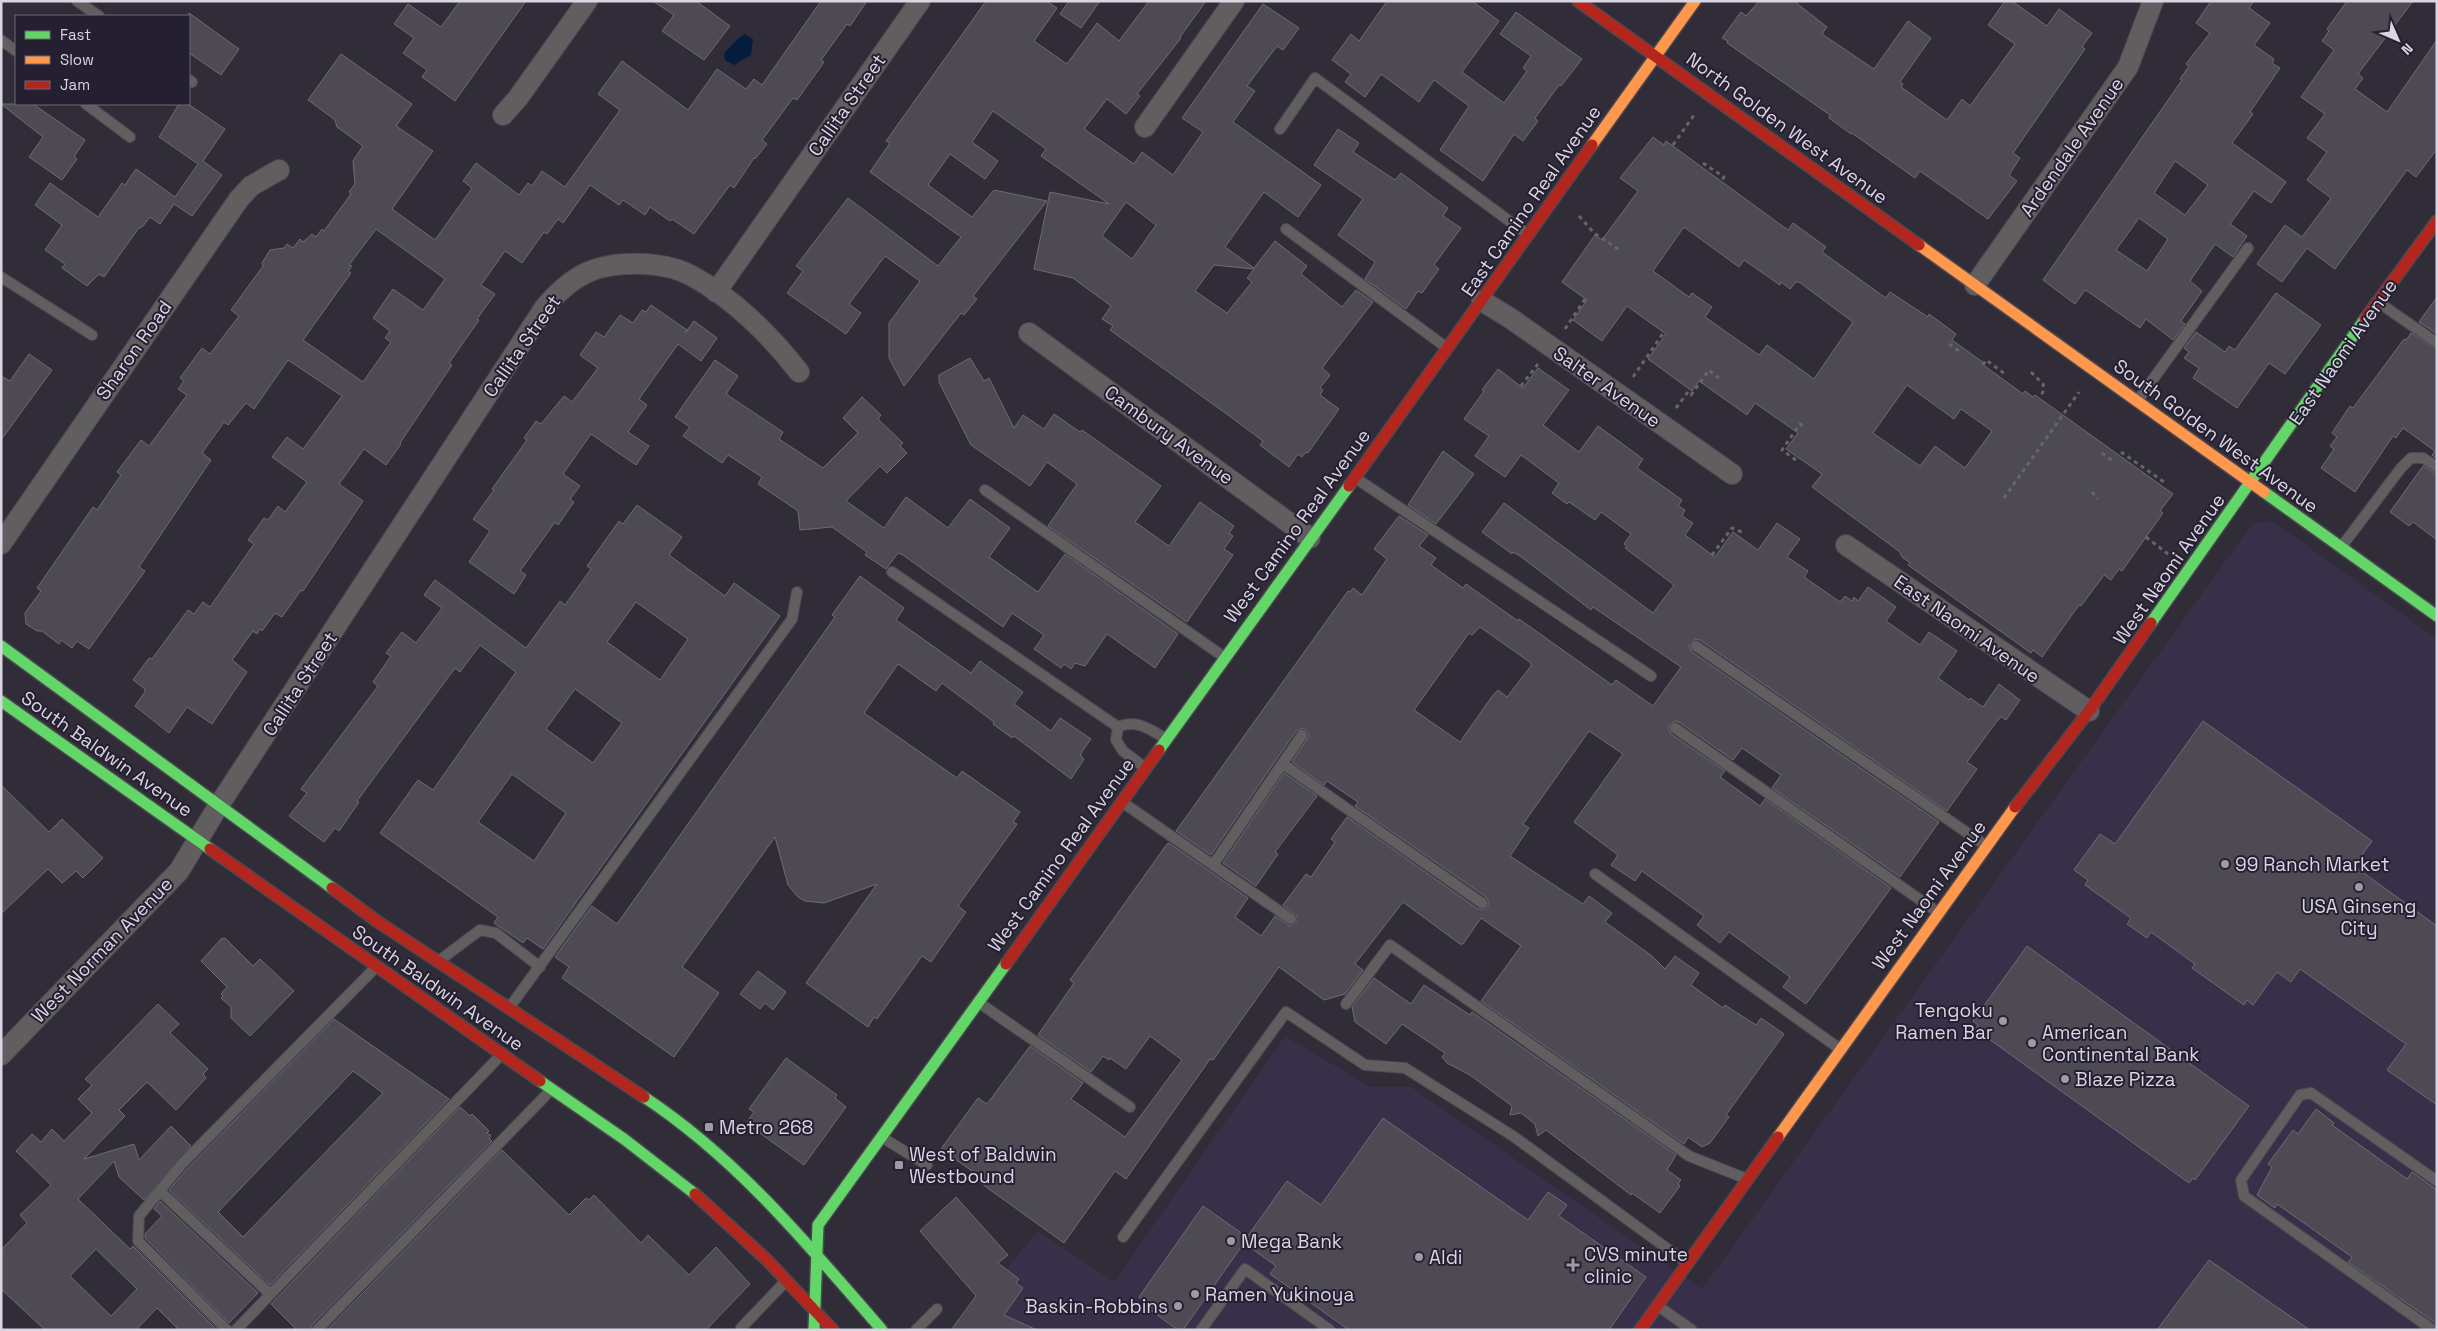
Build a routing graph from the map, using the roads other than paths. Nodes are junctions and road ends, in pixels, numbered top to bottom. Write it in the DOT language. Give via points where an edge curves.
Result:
graph roads {
  1 [pos="77,1"];
  2 [pos="588,1"];
  3 [pos="920,1"];
  4 [pos="1234,1"];
  5 [pos="1578,1"];
  6 [pos="1694,1"];
  7 [pos="2154,1"];
  8 [pos="98,15"];
  9 [pos="1,40"];
  10 [pos="15,50"];
  11 [pos="1656,56"];
  12 [pos="87,105"];
  13 [pos="503,115"];
  14 [pos="1145,127"];
  15 [pos="1280,129"];
  16 [pos="130,137"];
  17 [pos="280,170"];
  18 [pos="2437,221"];
  19 [pos="1286,229"];
  20 [pos="1528,234"];
  21 [pos="2248,248"];
  22 [pos="1,277"];
  23 [pos="1975,285"];
  24 [pos="716,292"];
  25 [pos="1482,301"];
  26 [pos="2378,302"];
  27 [pos="1029,333"];
  28 [pos="92,335"];
  29 [pos="2437,343"];
  30 [pos="1448,348"];
  31 [pos="799,372"];
  32 [pos="2137,400"];
  33 [pos="1394,420"];
  34 [pos="2437,467"];
  35 [pos="1732,474"];
  36 [pos="1354,477"];
  37 [pos="2250,483"];
  38 [pos="984,490"];
  39 [pos="1310,538"];
  40 [pos="1,544"];
  41 [pos="1846,545"];
  42 [pos="2342,546"];
  43 [pos="892,572"];
  44 [pos="797,592"];
  45 [pos="2437,616"];
  46 [pos="1,646"];
  47 [pos="1696,646"];
  48 [pos="1224,657"];
  49 [pos="1651,676"];
  50 [pos="1,700"];
  51 [pos="2089,711"];
  52 [pos="1118,727"];
  53 [pos="1675,728"];
  54 [pos="1302,735"];
  55 [pos="1166,739"];
  56 [pos="1282,764"];
  57 [pos="1145,768"];
  58 [pos="1121,802"];
  59 [pos="219,804"];
  60 [pos="198,840"];
  61 [pos="1986,846"];
  62 [pos="1213,865"];
  63 [pos="1595,874"];
  64 [pos="1482,904"];
  65 [pos="1938,912"];
  66 [pos="1291,919"];
  67 [pos="438,962"];
  68 [pos="540,966"];
  69 [pos="376,967"];
  70 [pos="978,1002"];
  71 [pos="1346,1004"];
  72 [pos="509,1009"];
  73 [pos="1840,1049"];
  74 [pos="502,1054"];
  75 [pos="1,1055"];
  76 [pos="552,1089"];
  77 [pos="1130,1107"];
  78 [pos="881,1137"];
  79 [pos="927,1165"];
  80 [pos="1748,1179"];
  81 [pos="2437,1180"];
  82 [pos="160,1191"];
  83 [pos="1123,1236"];
  84 [pos="818,1258"];
  85 [pos="1687,1264"];
  86 [pos="786,1281"];
  87 [pos="270,1294"];
  88 [pos="1658,1306"];
  89 [pos="937,1309"];
  90 [pos="815,1311"];
  91 [pos="227,1330"];
  92 [pos="236,1330"];
  93 [pos="317,1330"];
  94 [pos="742,1330"];
  95 [pos="814,1330"];
  96 [pos="833,1330"];
  97 [pos="882,1330"];
  98 [pos="916,1330"];
  99 [pos="1201,1330"];
  100 [pos="1330,1330"];
  101 [pos="1640,1330"];
  102 [pos="1692,1330"];
  103 [pos="2433,1330"];
  1 -- 8 [label="lane"];
  2 -- 13 [label="street"];
  3 -- 24 [label="street, Callita Street"];
  4 -- 14 [label="street"];
  5 -- 11 [label="street, North Golden West Avenue"];
  6 -- 11 [label="street, East Camino Real Avenue"];
  7 -- 23 [label="street, Ardendale Avenue" via="2128,67"];
  9 -- 10 [label="lane"];
  11 -- 20 [label="street, East Camino Real Avenue"];
  11 -- 23 [label="street, North Golden West Avenue"];
  12 -- 16 [label="lane"];
  15 -- 20 [label="lane" via="1315,78"];
  17 -- 40 [label="street, Sharon Road" via="251,186 238,198"];
  18 -- 26 [label="street, East Naomi Avenue"];
  19 -- 30 [label="lane"];
  20 -- 25 [label="street, East Camino Real Avenue"];
  21 -- 32 [label="lane"];
  22 -- 28 [label="lane"];
  23 -- 32 [label="street, South Golden West Avenue"];
  24 -- 31 [label="street" via="776,342"];
  24 -- 59 [label="street, Callita Street" via="692,275 675,269 619,263 597,267 574,279 556,294 545,306"];
  25 -- 30 [label="street, East Camino Real Avenue"];
  25 -- 35 [label="street, Salter Avenue"];
  26 -- 29 [label="lane"];
  26 -- 37 [label="street, East Naomi Avenue"];
  27 -- 39 [label="street, Cambury Avenue"];
  30 -- 33 [label="street, East Camino Real Avenue"];
  32 -- 37 [label="street, South Golden West Avenue"];
  33 -- 36 [label="street, West Camino Real Avenue"];
  34 -- 42 [label="lane" via="2423,458 2411,458"];
  36 -- 39 [label="street, West Camino Real Avenue"];
  36 -- 49 [label="lane"];
  37 -- 42 [label="street, South Golden West Avenue"];
  37 -- 51 [label="street, West Naomi Avenue"];
  38 -- 48 [label="lane"];
  39 -- 48 [label="street, West Camino Real Avenue"];
  41 -- 51 [label="street, East Naomi Avenue"];
  42 -- 45 [label="street, South Golden West Avenue"];
  43 -- 52 [label="lane"];
  44 -- 68 [label="lane" via="792,619"];
  46 -- 59 [label="street, South Baldwin Avenue"];
  47 -- 61 [label="lane"];
  48 -- 55 [label="street, West Camino Real Avenue"];
  50 -- 60 [label="street, South Baldwin Avenue"];
  51 -- 61 [label="street, West Naomi Avenue"];
  52 -- 55 [label="lane" via="1128,722 1145,726"];
  52 -- 57 [label="lane" via="1116,740 1123,751"];
  53 -- 65 [label="lane"];
  54 -- 56 [label="lane"];
  55 -- 57 [label="street, West Camino Real Avenue"];
  56 -- 62 [label="lane"];
  56 -- 64 [label="lane"];
  57 -- 58 [label="street, West Camino Real Avenue"];
  58 -- 62 [label="lane"];
  58 -- 70 [label="street, West Camino Real Avenue"];
  59 -- 60 [label="street, Callita Street"];
  59 -- 67 [label="street, South Baldwin Avenue" via="378,922"];
  60 -- 69 [label="street, South Baldwin Avenue"];
  60 -- 75 [label="street, West Norman Avenue" via="179,870"];
  61 -- 65 [label="street, West Naomi Avenue"];
  62 -- 66 [label="lane"];
  63 -- 73 [label="lane"];
  65 -- 73 [label="street, West Naomi Avenue"];
  67 -- 68 [label="lane" via="480,930 496,933"];
  67 -- 72 [label="street, South Baldwin Avenue"];
  68 -- 72 [label="lane"];
  69 -- 74 [label="street, South Baldwin Avenue"];
  69 -- 82 [label="lane" via="181,1164"];
  70 -- 77 [label="lane"];
  70 -- 78 [label="street, West Camino Real Avenue"];
  71 -- 80 [label="lane" via="1390,945 1689,1156"];
  72 -- 84 [label="street, South Baldwin Avenue" via="679,1120 770,1202"];
  73 -- 80 [label="street, West Naomi Avenue"];
  74 -- 76 [label="street, South Baldwin Avenue"];
  74 -- 87 [label="lane"];
  76 -- 86 [label="street, South Baldwin Avenue" via="696,1194"];
  76 -- 93 [label="lane"];
  78 -- 79 [label="lane"];
  78 -- 84 [label="street, West Camino Real Avenue" via="818,1225"];
  80 -- 85 [label="street, West Naomi Avenue"];
  81 -- 103 [label="lane" via="2311,1093 2300,1095 2241,1180 2244,1196"];
  82 -- 87 [label="lane"];
  82 -- 91 [label="lane" via="139,1216 138,1241"];
  83 -- 85 [label="lane" via="1286,1012 1365,1065 1404,1068 1513,1136"];
  84 -- 90 [label="street, West Camino Real Avenue"];
  84 -- 97 [label="street, South Baldwin Avenue"];
  85 -- 88 [label="street, West Naomi Avenue"];
  86 -- 90 [label="street, South Baldwin Avenue"];
  86 -- 94 [label="lane"];
  87 -- 92 [label="lane"];
  88 -- 101 [label="street, West Naomi Avenue"];
  88 -- 102 [label="lane"];
  89 -- 98 [label="lane"];
  90 -- 95 [label="street, West Camino Real Avenue"];
  90 -- 96 [label="street, South Baldwin Avenue"];
  99 -- 100 [label="lane" via="1245,1269"];
}
